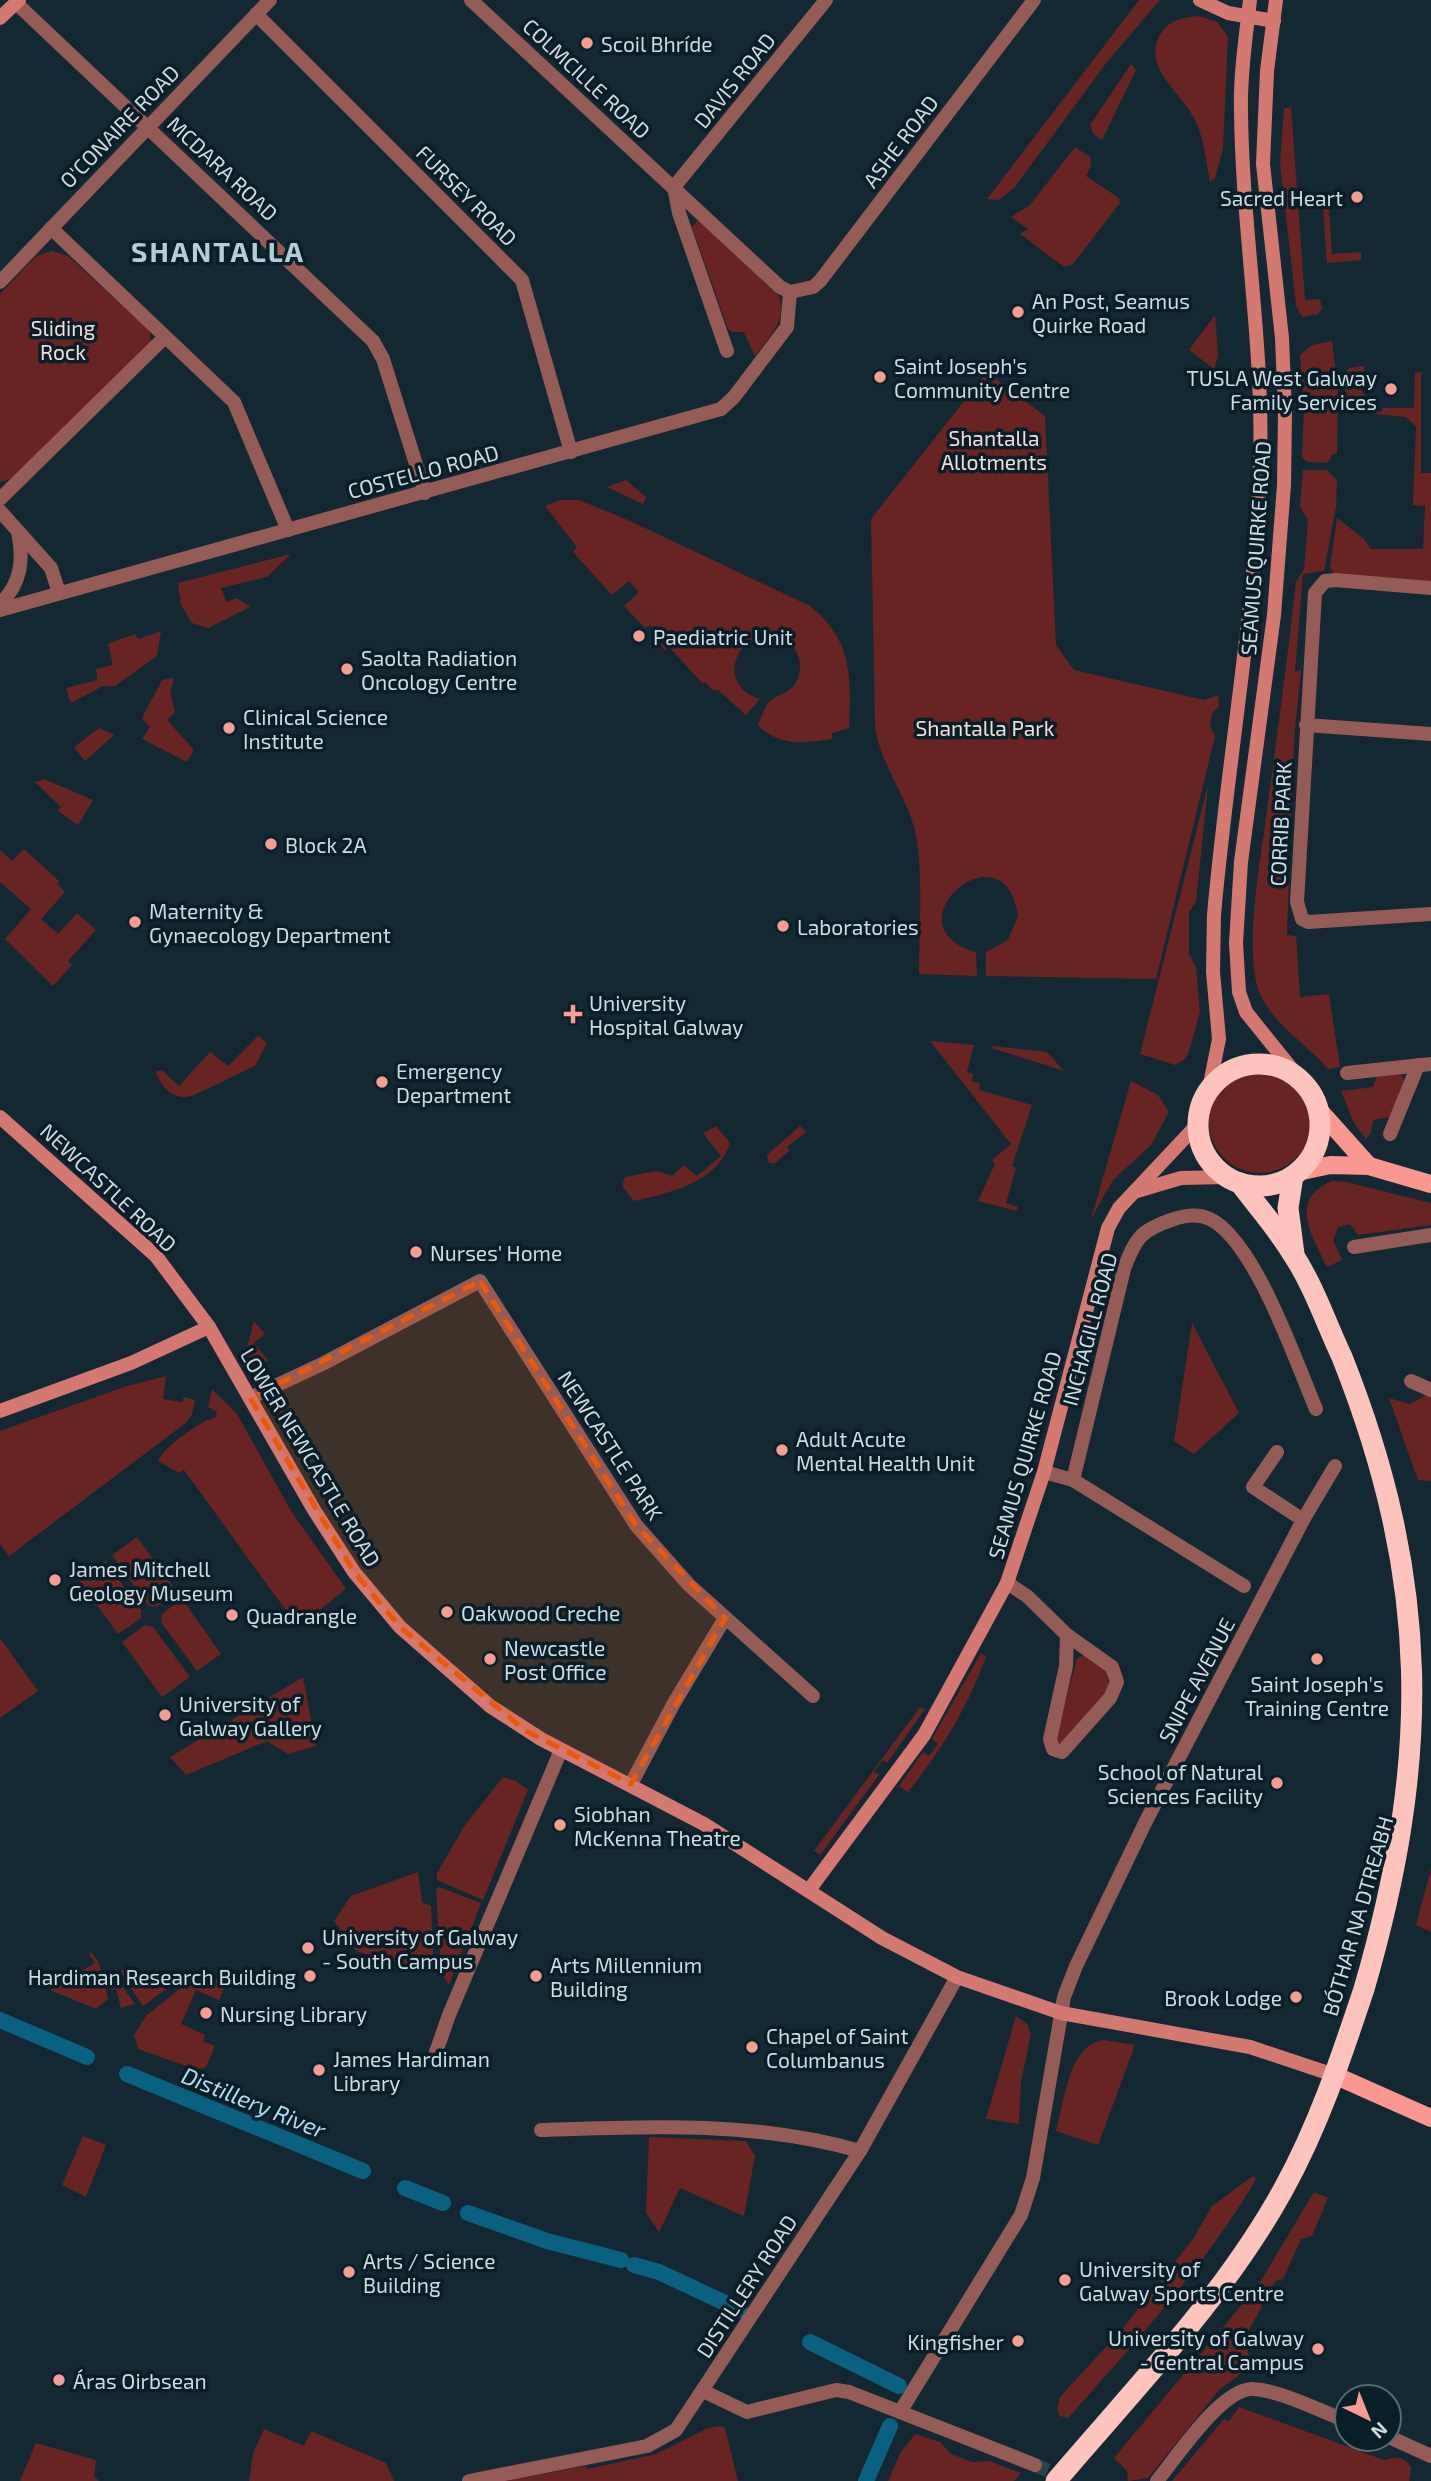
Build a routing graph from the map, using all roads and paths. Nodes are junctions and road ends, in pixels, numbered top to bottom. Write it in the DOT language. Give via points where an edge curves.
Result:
graph roads {
  1 [pos="270,0"];
  2 [pos="471,0"];
  3 [pos="826,0"];
  4 [pos="1034,0"];
  5 [pos="1200,0"];
  6 [pos="1250,0"];
  7 [pos="1276,0"];
  8 [pos="18,2"];
  9 [pos="256,14"];
  10 [pos="1248,17"];
  11 [pos="0,18"];
  12 [pos="1273,21"];
  13 [pos="148,126"];
  14 [pos="674,187"];
  15 [pos="51,228"];
  16 [pos="0,282"];
  17 [pos="790,292"];
  18 [pos="165,337"];
  19 [pos="727,351"];
  20 [pos="571,452"];
  21 [pos="425,493"];
  22 [pos="0,499"];
  23 [pos="0,511"];
  24 [pos="18,530"];
  25 [pos="288,530"];
  26 [pos="1431,588"];
  27 [pos="59,593"];
  28 [pos="0,604"];
  29 [pos="0,610"];
  30 [pos="1306,725"];
  31 [pos="1431,734"];
  32 [pos="1431,914"];
  33 [pos="1424,1065"];
  34 [pos="1346,1073"];
  35 [pos="1299,1078"];
  36 [pos="1209,1090"];
  37 [pos="1318,1109"];
  38 [pos="0,1117"];
  39 [pos="1198,1125"];
  40 [pos="1390,1134"];
  41 [pos="1369,1166"];
  42 [pos="1296,1174"];
  43 [pos="1233,1180"];
  44 [pos="1431,1184"];
  45 [pos="1133,1193"];
  46 [pos="1431,1235"];
  47 [pos="1354,1247"];
  48 [pos="1294,1254"];
  49 [pos="209,1327"];
  50 [pos="1411,1381"];
  51 [pos="1431,1390"];
  52 [pos="250,1398"];
  53 [pos="1316,1409"];
  54 [pos="0,1412"];
  55 [pos="1277,1452"];
  56 [pos="1335,1466"];
  57 [pos="1044,1472"];
  58 [pos="1073,1480"];
  59 [pos="1303,1520"];
  60 [pos="1007,1583"];
  61 [pos="1244,1586"];
  62 [pos="725,1618"];
  63 [pos="1067,1635"];
  64 [pos="813,1696"];
  65 [pos="561,1750"];
  66 [pos="631,1784"];
  67 [pos="809,1891"];
  68 [pos="957,1978"];
  69 [pos="1061,2013"];
  70 [pos="436,2052"];
  71 [pos="1334,2075"];
  72 [pos="1431,2118"];
  73 [pos="541,2130"];
  74 [pos="860,2151"];
  75 [pos="703,2390"];
  76 [pos="900,2412"];
  77 [pos="1333,2416"];
  78 [pos="1403,2443"];
  79 [pos="1431,2456"];
  80 [pos="1035,2465"];
  81 [pos="469,2481"];
  82 [pos="1056,2481"];
  83 [pos="1157,2481"];
  1 -- 9 [label="street, O'CONAIRE ROAD"];
  2 -- 14 [label="street, COLMCILLE ROAD"];
  3 -- 14 [label="street, DAVIS ROAD"];
  4 -- 17 [label="street, ASHE ROAD" via="820,281"];
  5 -- 10 [label="main road"];
  6 -- 10 [label="main road, SEAMUS QUIRKE ROAD"];
  7 -- 12 [label="main road, SEAMUS QUIRKE ROAD"];
  8 -- 11 [label="main road"];
  8 -- 13 [label="street, MCDARA ROAD"];
  9 -- 13 [label="street, O'CONAIRE ROAD"];
  9 -- 20 [label="street, FURSEY ROAD" via="522,280"];
  10 -- 12 [label="main road"];
  10 -- 36 [label="main road, SEAMUS QUIRKE ROAD" via="1241,107 1261,463 1254,564 1218,866 1213,972 1219,1039"];
  12 -- 35 [label="main road, SEAMUS QUIRKE ROAD" via="1263,164 1282,338 1284,485 1274,615 1241,862 1236,943 1239,992 1246,1012"];
  13 -- 15 [label="street, O'CONAIRE ROAD"];
  13 -- 21 [label="street, MCDARA ROAD" via="373,341 383,359"];
  14 -- 17 [label="street, COLMCILLE ROAD"];
  14 -- 19 [label="street"];
  15 -- 16 [label="street, O'CONAIRE ROAD"];
  15 -- 18 [label="street"];
  17 -- 20 [label="street, COSTELLO ROAD" via="787,327 721,409"];
  18 -- 22 [label="street"];
  18 -- 25 [label="street" via="234,402"];
  20 -- 21 [label="street, COSTELLO ROAD"];
  21 -- 25 [label="street, COSTELLO ROAD"];
  23 -- 24 [label="street"];
  24 -- 27 [label="street" via="51,568"];
  24 -- 28 [label="street" via="22,566 16,586"];
  25 -- 27 [label="street, COSTELLO ROAD"];
  26 -- 30 [label="street, CORRIB PARK" via="1335,580 1318,586"];
  27 -- 29 [label="street, COSTELLO ROAD"];
  30 -- 31 [label="street"];
  30 -- 32 [label="street, CORRIB PARK" via="1297,902 1301,919 1317,923"];
  33 -- 34 [label="street"];
  33 -- 40 [label="street"];
  35 -- 36 [label="highway" via="1273,1066 1242,1066 1223,1075"];
  35 -- 37 [label="highway"];
  36 -- 39 [label="highway"];
  37 -- 41 [label="main road"];
  37 -- 42 [label="highway" via="1316,1146"];
  38 -- 49 [label="main road, NEWCASTLE ROAD" via="151,1251"];
  39 -- 43 [label="highway" via="1210,1163"];
  39 -- 45 [label="main road, SEAMUS QUIRKE ROAD"];
  41 -- 42 [label="main road" via="1330,1165"];
  41 -- 44 [label="main road"];
  42 -- 43 [label="highway" via="1272,1185"];
  42 -- 48 [label="highway, BÓTHAR NA DTREABH" via="1288,1208"];
  43 -- 45 [label="main road" via="1181,1178"];
  43 -- 48 [label="highway, BÓTHAR NA DTREABH"];
  45 -- 57 [label="main road, SEAMUS QUIRKE ROAD" via="1108,1228"];
  46 -- 47 [label="street"];
  48 -- 71 [label="highway, BÓTHAR NA DTREABH" via="1355,1385 1384,1462 1416,1588 1421,1647 1420,1738 1410,1824 1377,1950"];
  49 -- 52 [label="main road, LOWER NEWCASTLE ROAD"];
  49 -- 54 [label="main road"];
  50 -- 51 [label="street"];
  52 -- 62 [label="street, NEWCASTLE PARK" via="480,1281 636,1525"];
  52 -- 65 [label="main road, LOWER NEWCASTLE ROAD" via="326,1531 373,1598 475,1694"];
  53 -- 58 [label="street, INCHAGILL ROAD" via="1241,1246 1208,1217 1188,1214 1149,1227 1134,1242"];
  55 -- 59 [label="street" via="1253,1487"];
  56 -- 59 [label="street, SNIPE AVENUE"];
  57 -- 58 [label="street"];
  57 -- 60 [label="main road, SEAMUS QUIRKE ROAD"];
  58 -- 61 [label="street"];
  59 -- 69 [label="street, SNIPE AVENUE" via="1146,1821 1076,1966"];
  60 -- 63 [label="street"];
  60 -- 67 [label="main road, SEAMUS QUIRKE ROAD" via="924,1735"];
  62 -- 64 [label="street, NEWCASTLE PARK"];
  62 -- 66 [label="street"];
  63 -- 63 [label="street" via="1066,1665 1050,1739 1053,1749 1062,1752 1110,1698 1117,1682 1112,1667"];
  65 -- 66 [label="main road, LOWER NEWCASTLE ROAD"];
  65 -- 70 [label="street"];
  66 -- 67 [label="main road, LOWER NEWCASTLE ROAD" via="714,1829"];
  67 -- 68 [label="main road, LOWER NEWCASTLE ROAD" via="882,1938"];
  68 -- 69 [label="main road, LOWER NEWCASTLE ROAD"];
  68 -- 74 [label="street, DISTILLERY ROAD"];
  69 -- 71 [label="main road, LOWER NEWCASTLE ROAD" via="1250,2047"];
  69 -- 76 [label="street, SNIPE AVENUE" via="1032,2178 1021,2215"];
  71 -- 72 [label="main road"];
  71 -- 82 [label="highway, BÓTHAR NA DTREABH" via="1300,2158 1238,2261"];
  73 -- 74 [label="street" via="758,2130"];
  74 -- 75 [label="street, DISTILLERY ROAD"];
  75 -- 76 [label="street" via="747,2412 836,2390"];
  75 -- 81 [label="street, DISTILLERY ROAD" via="676,2430 657,2442"];
  76 -- 80 [label="street"];
  77 -- 83 [label="street" via="1254,2389 1235,2392"];
  78 -- 79 [label="street"];
}
